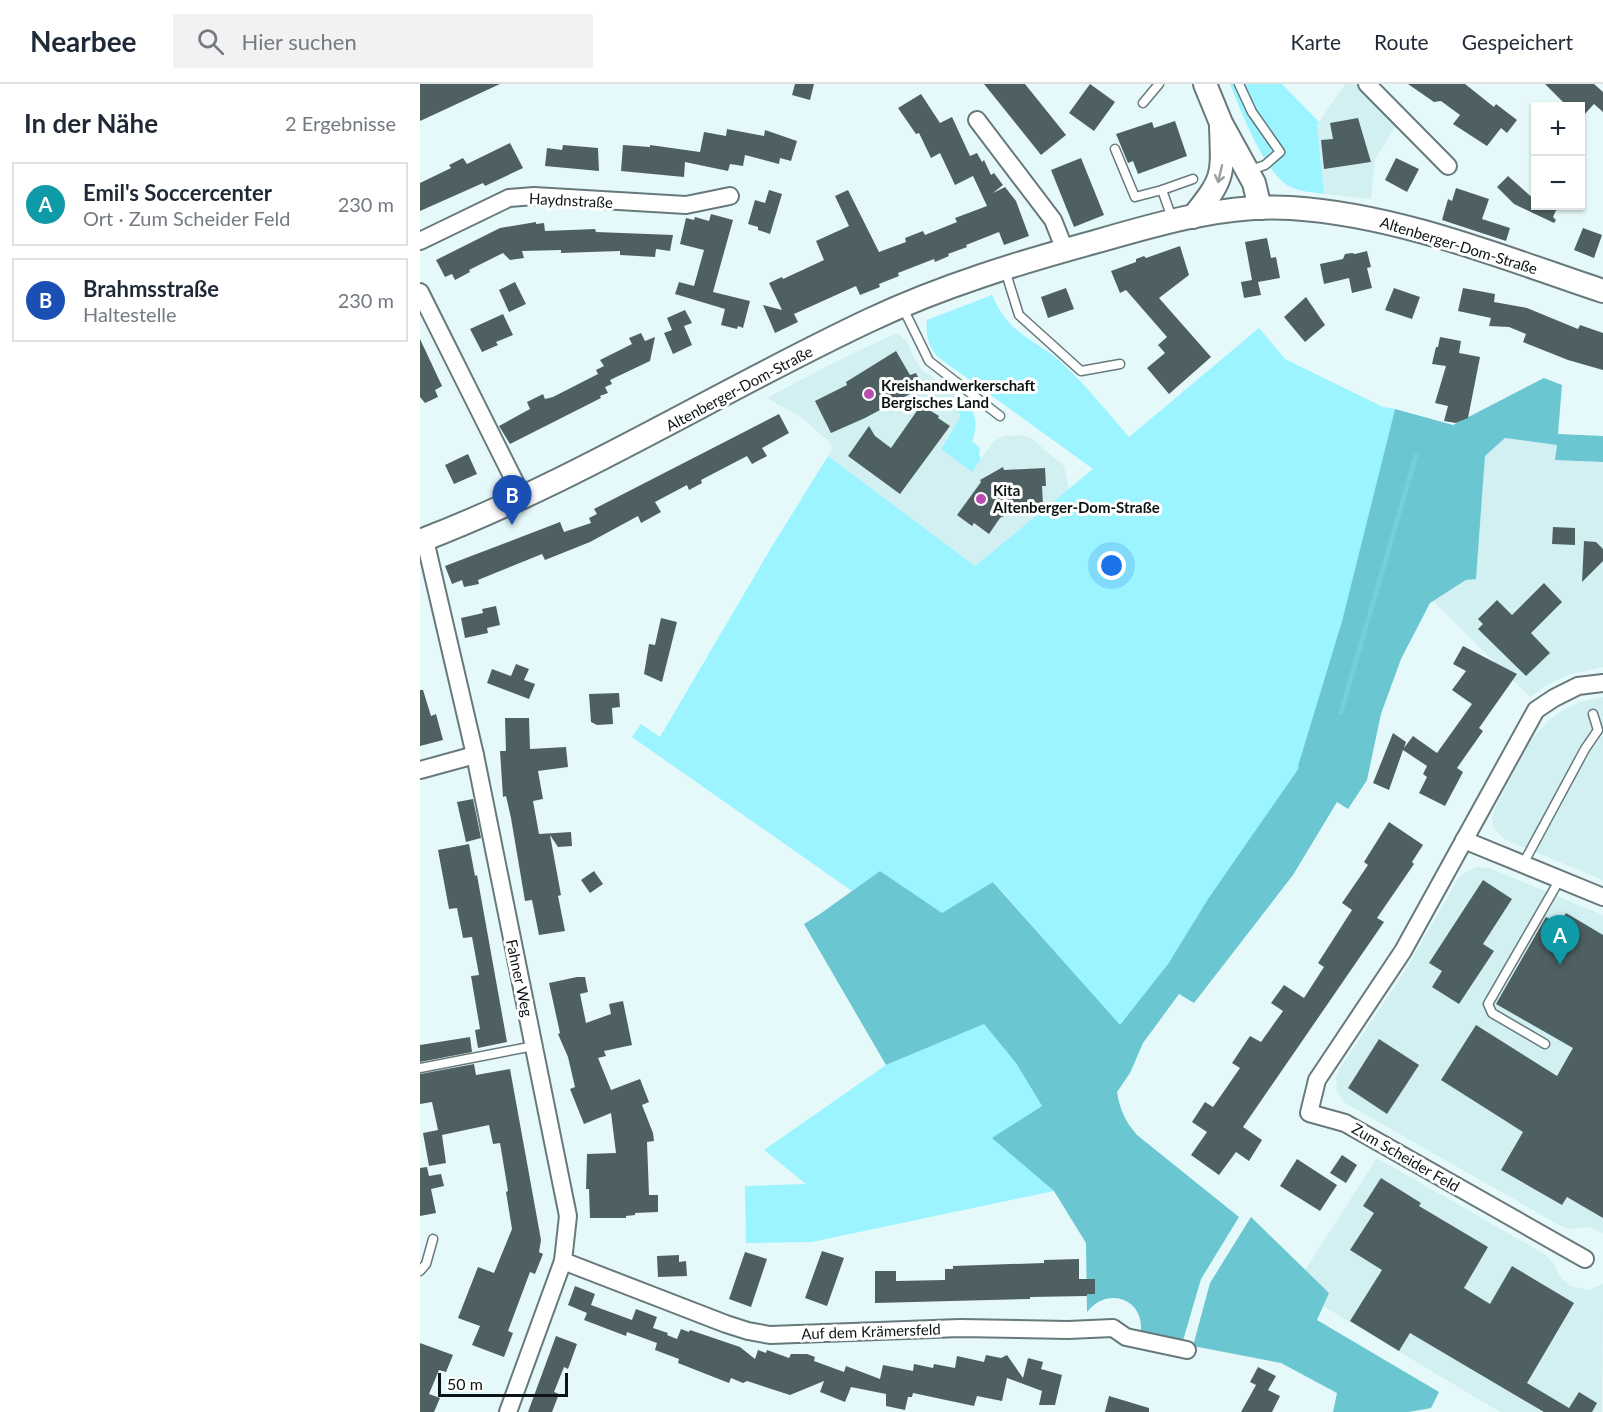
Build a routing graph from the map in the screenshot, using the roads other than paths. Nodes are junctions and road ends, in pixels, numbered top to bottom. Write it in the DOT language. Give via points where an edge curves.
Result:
graph roads {
  1 [pos="1159,84"];
  2 [pos="1205,84"];
  3 [pos="1239,84"];
  4 [pos="1367,84"];
  5 [pos="1143,103"];
  6 [pos="977,120"];
  7 [pos="1221,123"];
  8 [pos="1115,149"];
  9 [pos="1448,166"];
  10 [pos="1248,171"];
  11 [pos="1193,179"];
  12 [pos="1162,190"];
  13 [pos="730,196"];
  14 [pos="1260,208"];
  15 [pos="1183,219"];
  16 [pos="420,241"];
  17 [pos="1065,250"];
  18 [pos="1004,269"];
  19 [pos="1603,291"];
  20 [pos="420,292"];
  21 [pos="903,306"];
  22 [pos="1120,364"];
  23 [pos="1000,416"];
  24 [pos="523,498"];
  25 [pos="422,541"];
  26 [pos="1603,684"];
  27 [pos="1593,714"];
  28 [pos="474,755"];
  29 [pos="420,770"];
  30 [pos="1464,840"];
  31 [pos="1523,864"];
  32 [pos="1560,879"];
  33 [pos="1603,897"];
  34 [pos="1545,1044"];
  35 [pos="534,1046"];
  36 [pos="420,1068"];
  37 [pos="433,1239"];
  38 [pos="1586,1259"];
  39 [pos="563,1261"];
  40 [pos="420,1271"];
  41 [pos="1187,1350"];
  42 [pos="508,1412"];
  1 -- 5 [label="lane"];
  2 -- 7 [label="main road"];
  3 -- 10 [label="lane" via="1252,112 1280,152 1265,165"];
  4 -- 9 [label="street"];
  6 -- 17 [label="street" via="1053,220"];
  7 -- 10 [label="main road"];
  7 -- 15 [label="main road, one-way" via="1220,178 1213,191"];
  8 -- 12 [label="lane" via="1135,197"];
  10 -- 14 [label="main road"];
  11 -- 12 [label="lane"];
  12 -- 15 [label="lane"];
  13 -- 16 [label="street, Haydnstraße" via="686,205 509,198"];
  14 -- 15 [label="main road, Altenberger-Dom-Straße"];
  14 -- 19 [label="main road, Altenberger-Dom-Straße" via="1344,213 1391,223"];
  15 -- 17 [label="main road, Altenberger-Dom-Straße"];
  17 -- 18 [label="main road, Altenberger-Dom-Straße"];
  18 -- 21 [label="main road, Altenberger-Dom-Straße"];
  18 -- 22 [label="lane" via="1019,315 1081,371"];
  20 -- 24 [label="street"];
  21 -- 23 [label="lane" via="929,361"];
  21 -- 24 [label="main road, Altenberger-Dom-Straße"];
  24 -- 25 [label="main road, Altenberger-Dom-Straße"];
  25 -- 28 [label="street, Fahner Weg"];
  26 -- 30 [label="street, Zum Scheider Feld" via="1578,686 1536,710"];
  27 -- 31 [label="lane" via="1598,729"];
  28 -- 29 [label="street"];
  28 -- 35 [label="street, Fahner Weg"];
  30 -- 31 [label="street"];
  30 -- 38 [label="street, Zum Scheider Feld" via="1403,951 1317,1080 1309,1113 1345,1123"];
  31 -- 32 [label="street"];
  32 -- 33 [label="street"];
  32 -- 34 [label="lane" via="1488,1004 1492,1012"];
  35 -- 36 [label="lane"];
  35 -- 39 [label="street, Fahner Weg" via="568,1216"];
  37 -- 40 [label="lane"];
  39 -- 41 [label="street, Auf dem Krämersfeld" via="726,1324 770,1335 960,1328 1113,1328 1126,1338"];
  39 -- 42 [label="street, Fahner Weg"];
}
